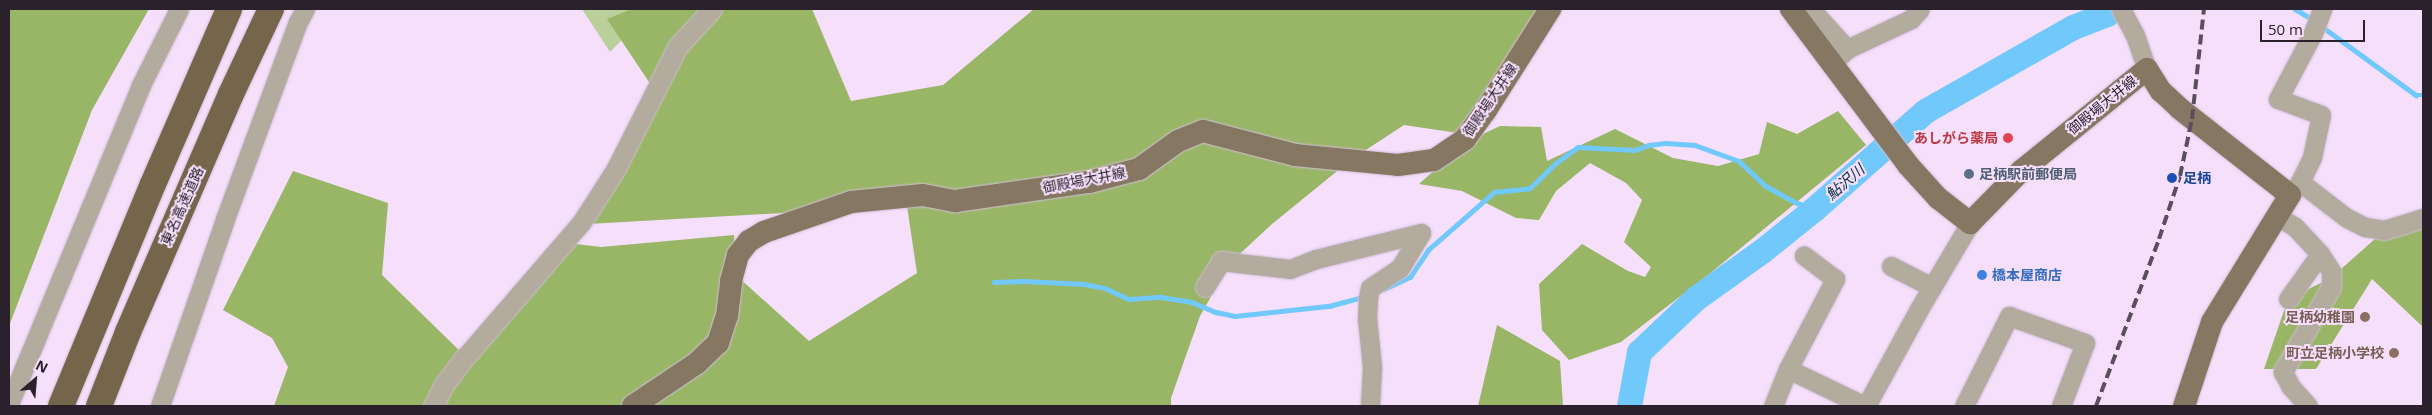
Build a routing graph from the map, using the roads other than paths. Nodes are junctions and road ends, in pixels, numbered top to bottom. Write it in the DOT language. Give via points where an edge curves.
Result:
graph roads {
  1 [pos="179,9"];
  2 [pos="229,9"];
  3 [pos="271,9"];
  4 [pos="306,9"];
  5 [pos="712,9"];
  6 [pos="1550,9"];
  7 [pos="1790,9"];
  8 [pos="1812,9"];
  9 [pos="1920,9"];
  10 [pos="2121,9"];
  11 [pos="2322,9"];
  12 [pos="1839,56"];
  13 [pos="2147,69"];
  14 [pos="2295,189"];
  15 [pos="2277,216"];
  16 [pos="2423,218"];
  17 [pos="1970,223"];
  18 [pos="2320,254"];
  19 [pos="1804,256"];
  20 [pos="1891,266"];
  21 [pos="1205,286"];
  22 [pos="1932,287"];
  23 [pos="2288,299"];
  24 [pos="1788,369"];
  25 [pos="9,404"];
  26 [pos="61,406"];
  27 [pos="99,406"];
  28 [pos="160,406"];
  29 [pos="433,406"];
  30 [pos="633,406"];
  31 [pos="1370,406"];
  32 [pos="1773,406"];
  33 [pos="1865,406"];
  34 [pos="1964,406"];
  35 [pos="2061,406"];
  36 [pos="2184,406"];
  37 [pos="2308,406"];
  1 -- 25 [label="street" via="141,85"];
  2 -- 26 [label="highway"];
  3 -- 27 [label="highway, 東名高速道路" via="136,313"];
  4 -- 28 [label="street" via="298,22 228,210"];
  5 -- 29 [label="street" via="678,46 615,170 581,223 466,356 443,386"];
  6 -- 30 [label="main road, 御殿場大井線" via="1465,139 1434,160 1398,165 1296,155 1203,131 1178,141 1139,170 1089,182 955,201 923,195 851,202 764,232 749,241 738,255 727,316 718,343 697,363"];
  7 -- 12 [label="main road"];
  8 -- 12 [label="street"];
  9 -- 12 [label="street" via="1911,19"];
  10 -- 13 [label="street" via="2135,35"];
  11 -- 14 [label="street" via="2278,99 2321,115 2314,151"];
  12 -- 17 [label="main road" via="1906,162 1938,198"];
  13 -- 14 [label="main road, 御殿場大井線" via="2161,91 2178,108"];
  13 -- 17 [label="main road, 御殿場大井線" via="2021,172"];
  14 -- 15 [label="main road"];
  14 -- 16 [label="street" via="2365,227 2384,230"];
  15 -- 18 [label="street" via="2295,227"];
  15 -- 36 [label="main road" via="2212,322"];
  17 -- 22 [label="street"];
  18 -- 23 [label="street"];
  18 -- 37 [label="street" via="2331,270 2331,287 2283,372"];
  19 -- 24 [label="street" via="1835,279"];
  20 -- 22 [label="street"];
  21 -- 31 [label="street" via="1221,261 1290,269 1316,259 1421,233 1400,268 1369,295"];
  22 -- 33 [label="street"];
  24 -- 32 [label="street"];
  24 -- 33 [label="street"];
  34 -- 35 [label="street" via="2010,316 2086,343"];
}
